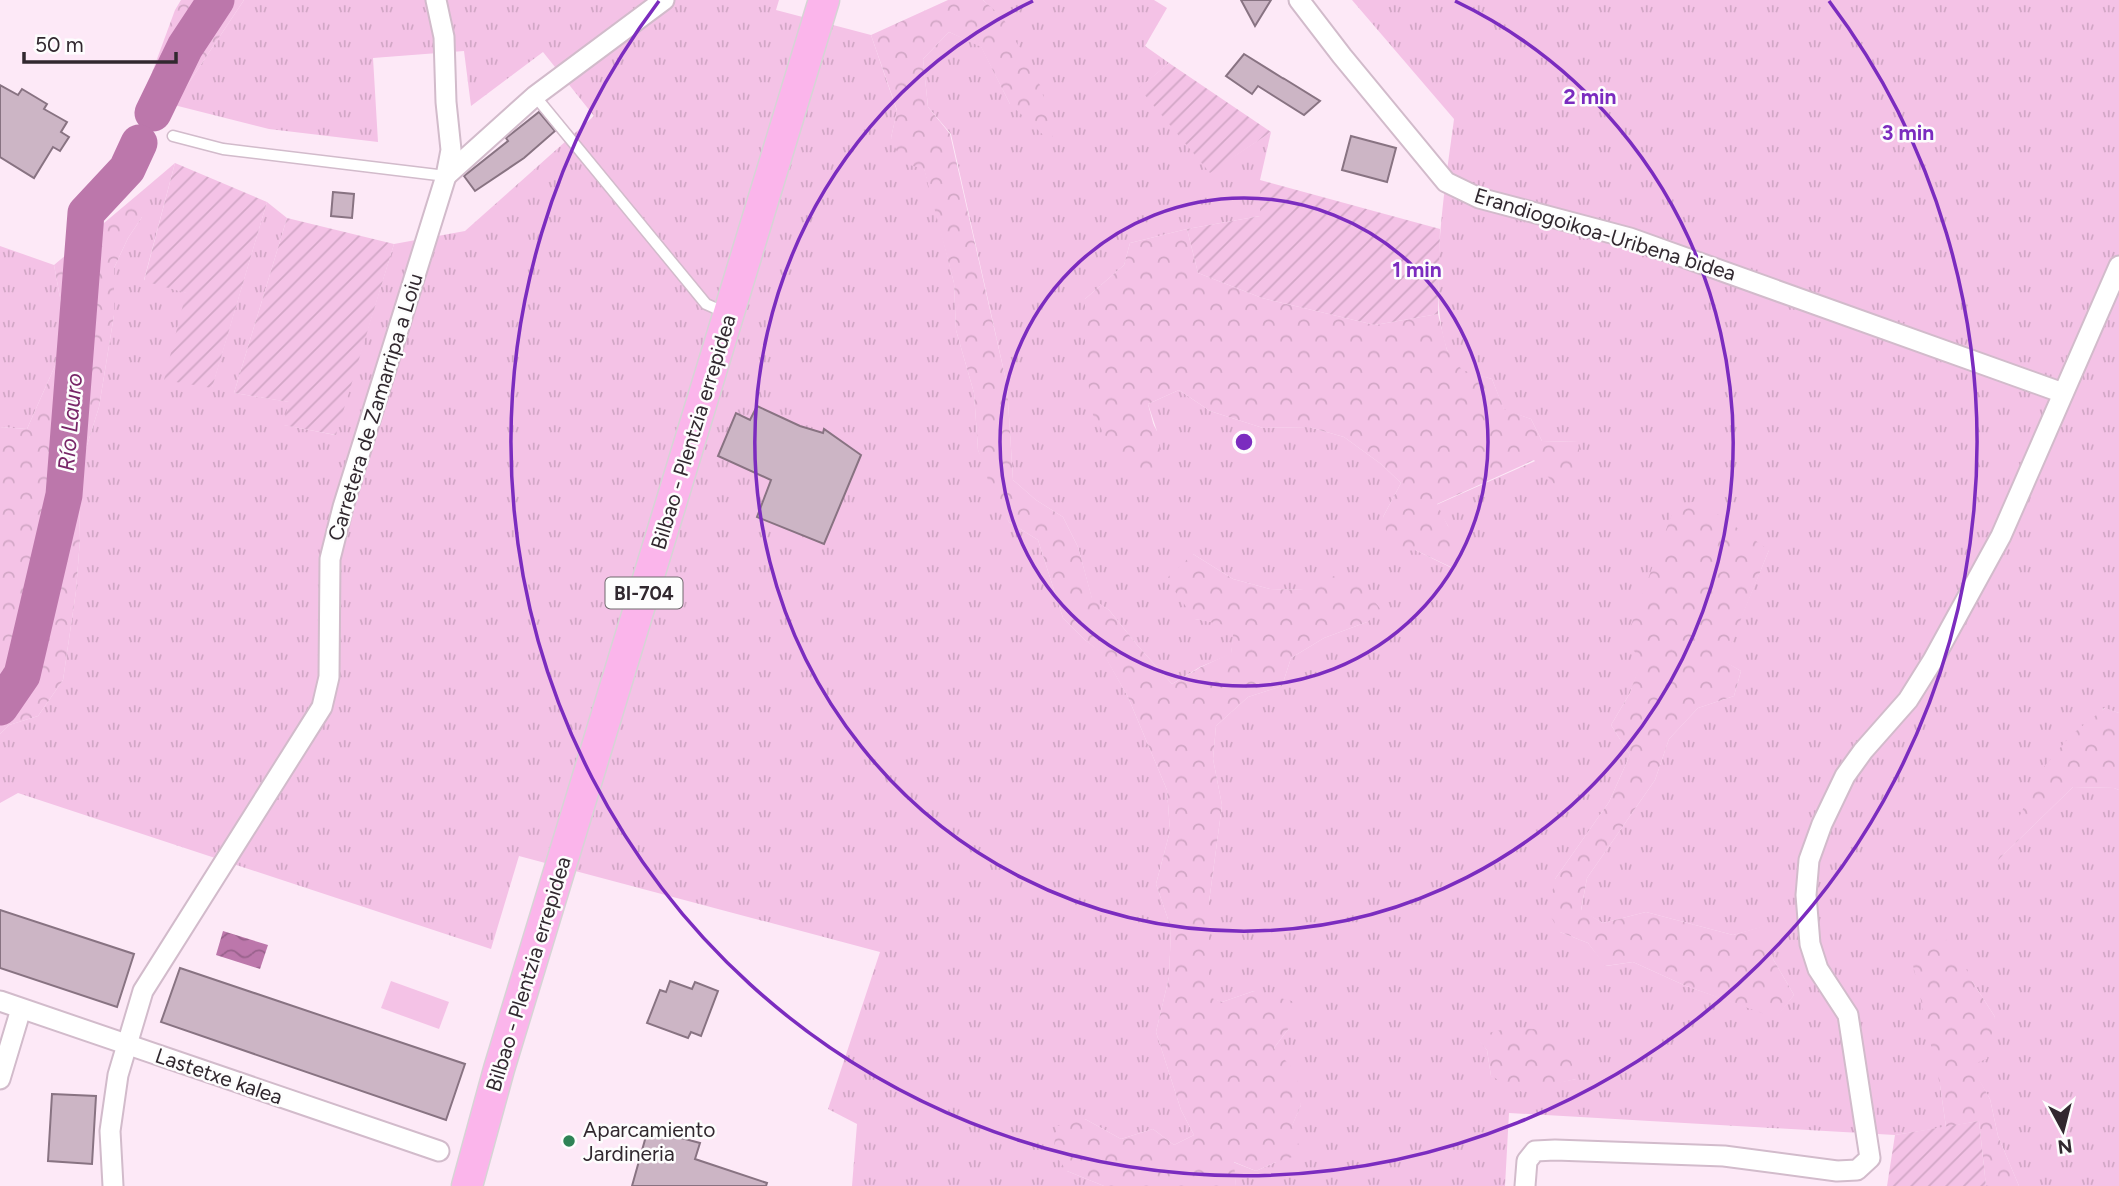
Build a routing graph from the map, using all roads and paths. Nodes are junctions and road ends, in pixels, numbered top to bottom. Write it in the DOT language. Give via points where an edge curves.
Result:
graph roads {
  1 [pos="436,0"];
  2 [pos="664,0"];
  3 [pos="824,0"];
  4 [pos="1299,0"];
  5 [pos="535,96"];
  6 [pos="173,136"];
  7 [pos="446,176"];
  8 [pos="2119,266"];
  9 [pos="729,314"];
  10 [pos="2063,393"];
  11 [pos="0,1001"];
  12 [pos="21,1009"];
  13 [pos="127,1044"];
  14 [pos="0,1079"];
  15 [pos="439,1151"];
  16 [pos="113,1186"];
  17 [pos="467,1186"];
  18 [pos="1525,1186"];
  1 -- 7 [label="street, Carretera de Zamarripa a Loiu" via="444,37 451,150"];
  2 -- 5 [label="street"];
  3 -- 9 [label="main road, Bilbao - Plentzia errepidea / BI-704"];
  4 -- 10 [label="street, Erandiogoikoa-Uribena bidea" via="1446,182 1479,198 1630,237"];
  5 -- 7 [label="street"];
  5 -- 9 [label="lane" via="706,304"];
  6 -- 7 [label="lane" via="223,149"];
  7 -- 13 [label="street, Carretera de Zamarripa a Loiu" via="330,559 329,677 321,708 143,991"];
  8 -- 10 [label="street"];
  9 -- 17 [label="main road, Bilbao - Plentzia errepidea / BI-704"];
  10 -- 18 [label="street" via="2001,537 1908,700 1845,776 1809,860 1810,944 1818,969 1848,1015 1870,1158 1857,1170 1837,1171 1724,1156 1535,1151 1527,1161"];
  11 -- 12 [label="street, Lastetxe kalea"];
  12 -- 13 [label="street, Lastetxe kalea"];
  12 -- 14 [label="street"];
  13 -- 15 [label="street, Lastetxe kalea"];
  13 -- 16 [label="street, Carretera de Zamarripa a Loiu" via="110,1131"];
}
